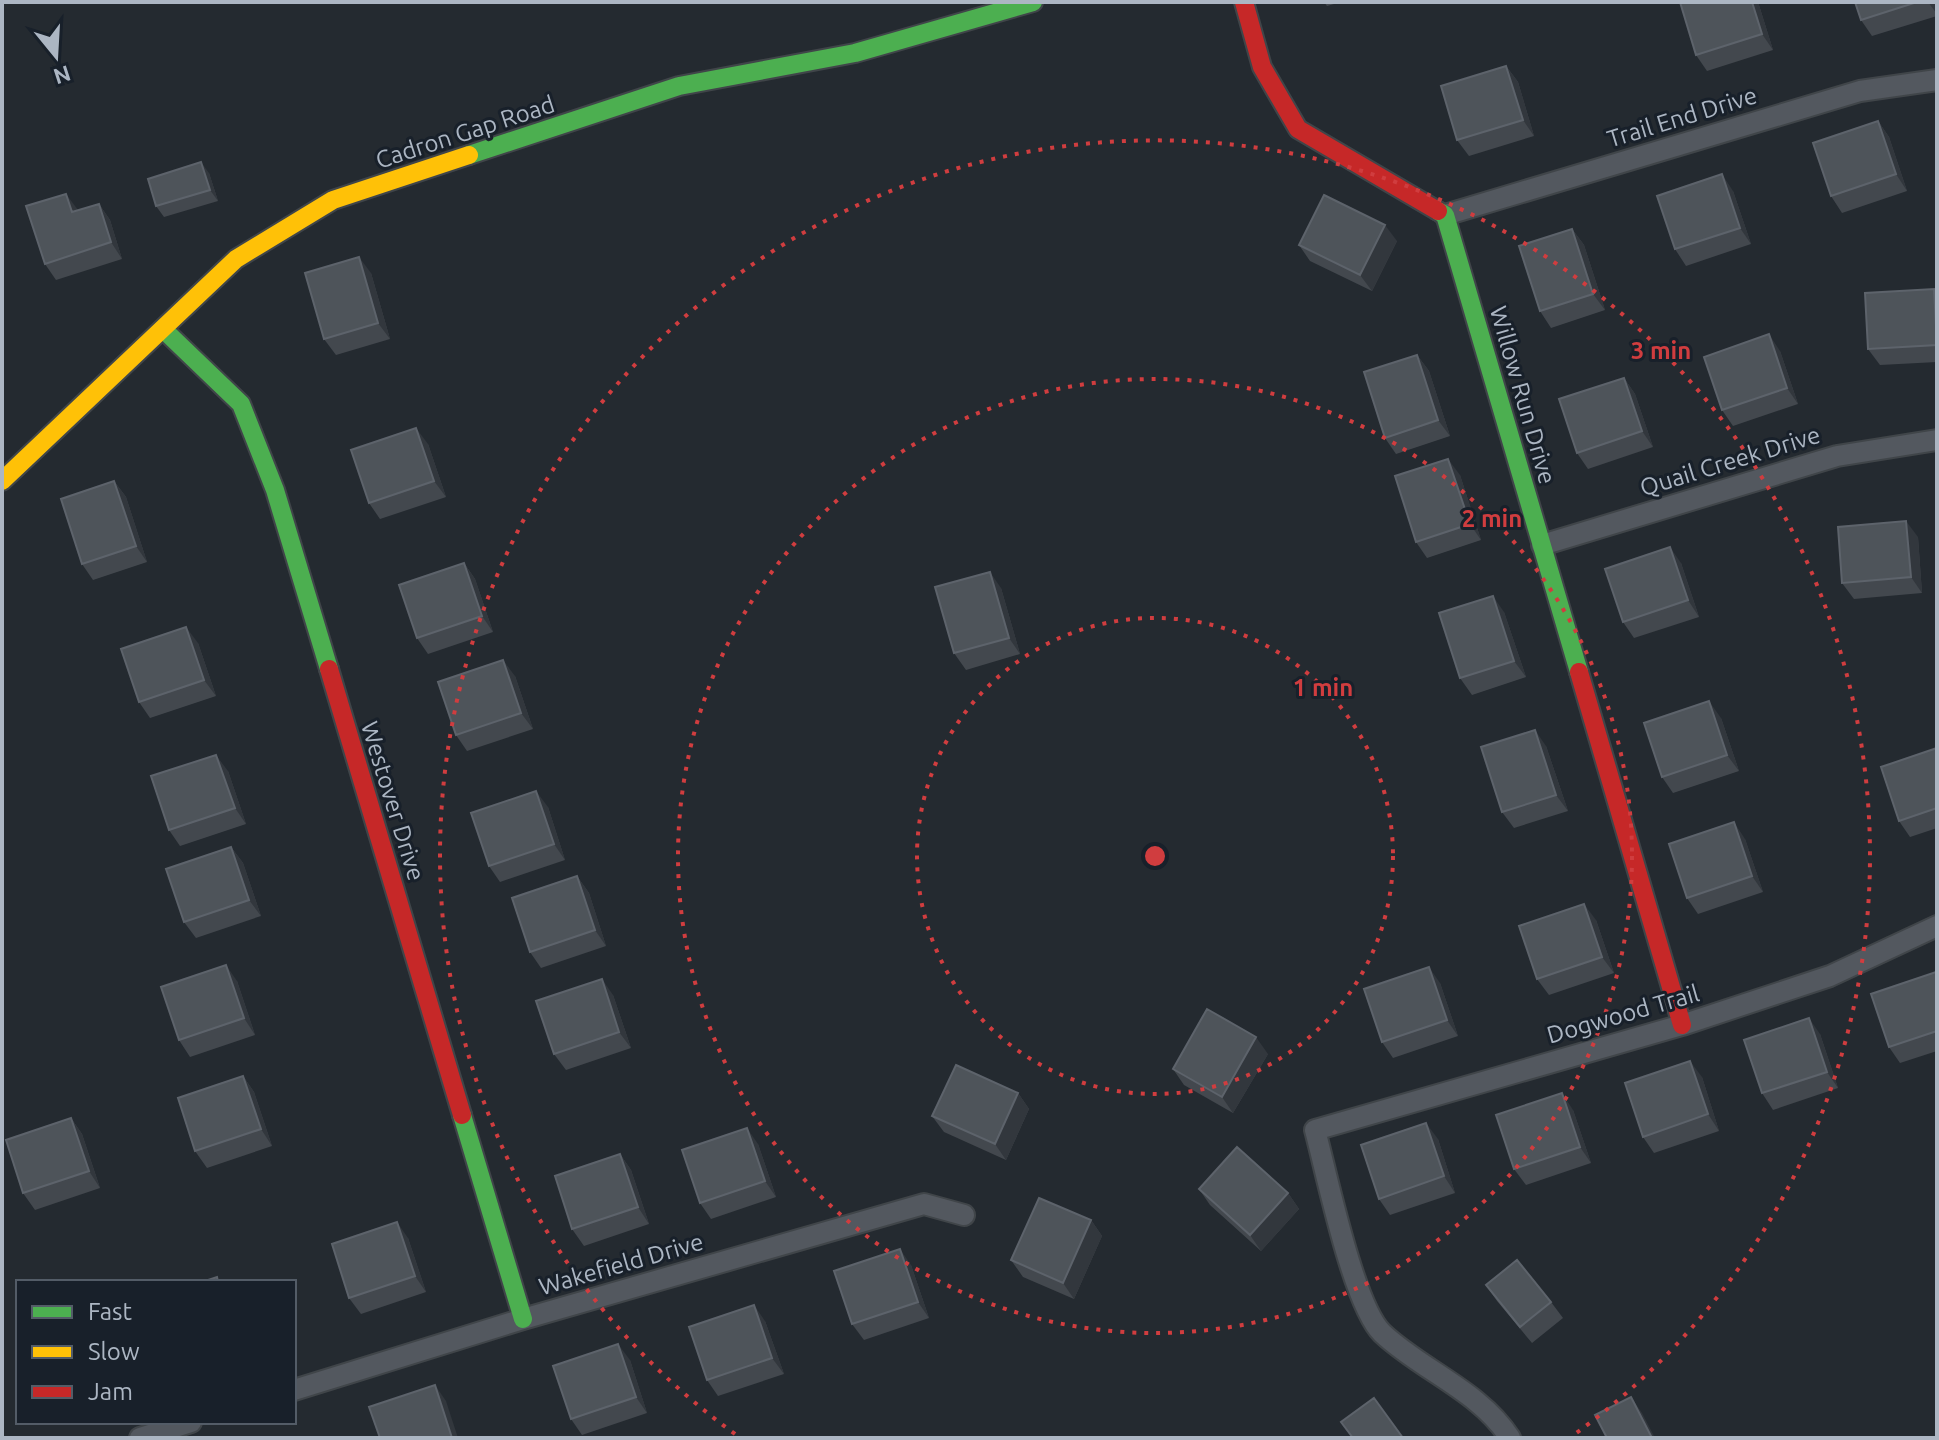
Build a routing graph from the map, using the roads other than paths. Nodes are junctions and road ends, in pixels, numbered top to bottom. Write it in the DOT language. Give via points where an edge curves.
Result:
graph roads {
  1 [pos="1033,2"];
  2 [pos="1244,2"];
  3 [pos="1937,80"];
  4 [pos="1445,215"];
  5 [pos="163,329"];
  6 [pos="1937,440"];
  7 [pos="2,481"];
  8 [pos="1542,545"];
  9 [pos="1937,926"];
  10 [pos="1682,1025"];
  11 [pos="964,1215"];
  12 [pos="523,1319"];
  13 [pos="296,1389"];
  14 [pos="185,1424"];
  15 [pos="140,1438"];
  16 [pos="1510,1438"];
  1 -- 5 [label="street, Cadron Gap Road" via="855,53 679,86 333,200 236,259"];
  2 -- 4 [label="street" via="1262,67 1298,129"];
  3 -- 4 [label="street, Trail End Drive" via="1860,91"];
  4 -- 8 [label="street, Willow Run Drive"];
  5 -- 7 [label="street, Cadron Gap Road"];
  5 -- 12 [label="street, Westover Drive" via="241,404 275,490"];
  6 -- 8 [label="street, Quail Creek Drive" via="1837,456"];
  8 -- 10 [label="street, Willow Run Drive"];
  9 -- 10 [label="street, Dogwood Trail" via="1830,976"];
  10 -- 16 [label="street, Dogwood Trail" via="1315,1130 1358,1291 1380,1331 1453,1384"];
  11 -- 12 [label="street, Wakefield Drive" via="924,1204"];
  12 -- 13 [label="street, Wakefield Drive"];
  14 -- 15 [label="street"];
}
